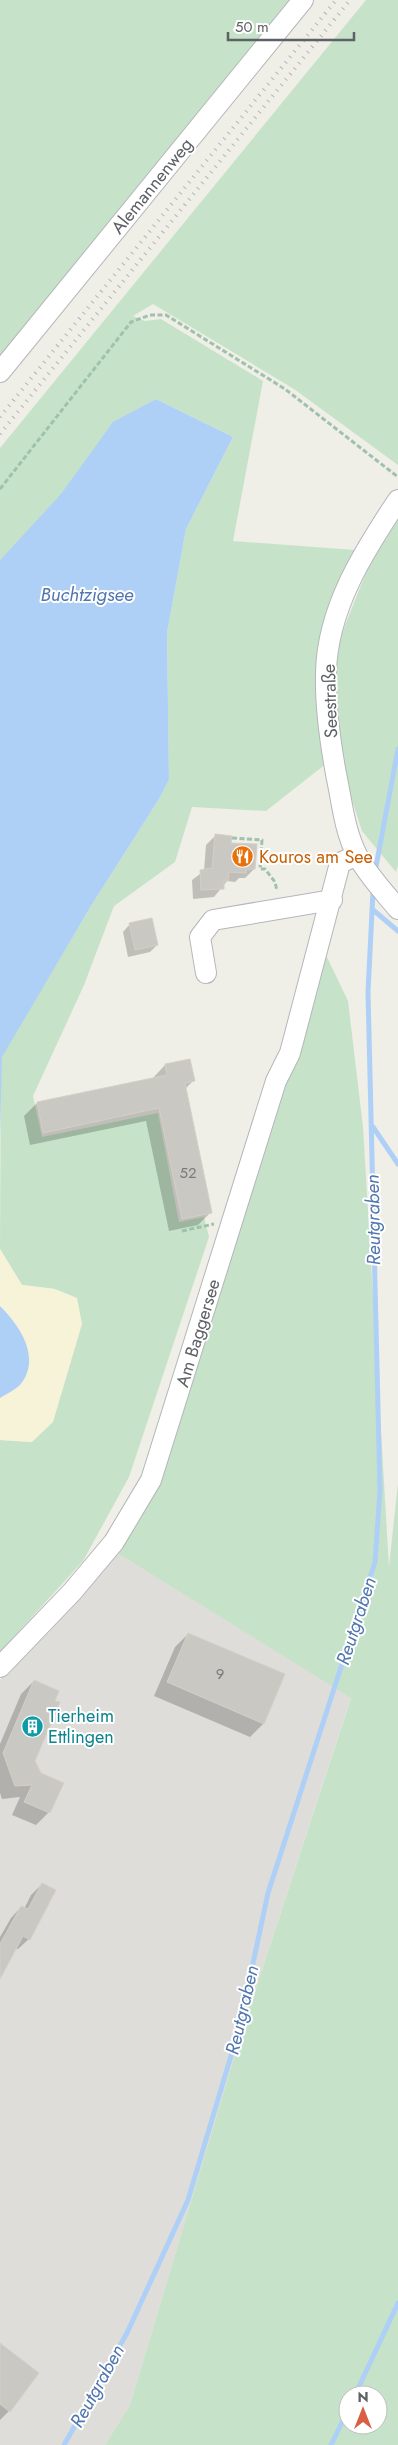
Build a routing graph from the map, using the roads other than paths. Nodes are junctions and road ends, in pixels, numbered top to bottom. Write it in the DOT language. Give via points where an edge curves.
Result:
graph roads {
  1 [pos="303,0"];
  2 [pos="0,372"];
  3 [pos="398,500"];
  4 [pos="361,861"];
  5 [pos="332,900"];
  6 [pos="398,909"];
  7 [pos="206,973"];
  8 [pos="0,1667"];
  1 -- 2 [label="street, Alemannenweg"];
  3 -- 4 [label="street, Seestraße" via="371,539 348,586 333,627 326,671 328,731 347,827"];
  4 -- 5 [label="street" via="340,863"];
  4 -- 6 [label="street, Seestraße"];
  5 -- 7 [label="street" via="213,920 200,938"];
  5 -- 8 [label="street, Am Baggersee" via="290,1053 276,1081 151,1480 114,1542 72,1592"];
}
